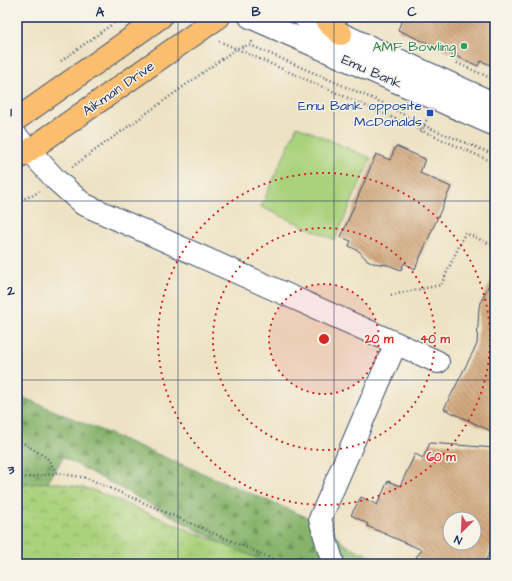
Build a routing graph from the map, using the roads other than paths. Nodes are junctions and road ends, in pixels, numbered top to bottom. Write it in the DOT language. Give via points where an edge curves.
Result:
graph roads {
  1 [pos="161,17"];
  2 [pos="219,17"];
  3 [pos="250,17"];
  4 [pos="304,17"];
  5 [pos="325,17"];
  6 [pos="341,34"];
  7 [pos="495,104"];
  8 [pos="17,119"];
  9 [pos="495,125"];
  10 [pos="21,149"];
  11 [pos="396,343"];
  12 [pos="438,362"];
  13 [pos="333,564"];
  1 -- 8 [label="main road"];
  2 -- 10 [label="main road, Aikman Drive"];
  3 -- 9 [label="street, Emu Bank"];
  4 -- 6 [label="street, Emu Bank"];
  5 -- 6 [label="main road"];
  6 -- 7 [label="street, Emu Bank"];
  10 -- 11 [label="street" via="83,204"];
  11 -- 12 [label="street"];
  11 -- 13 [label="street" via="320,519"];
}
